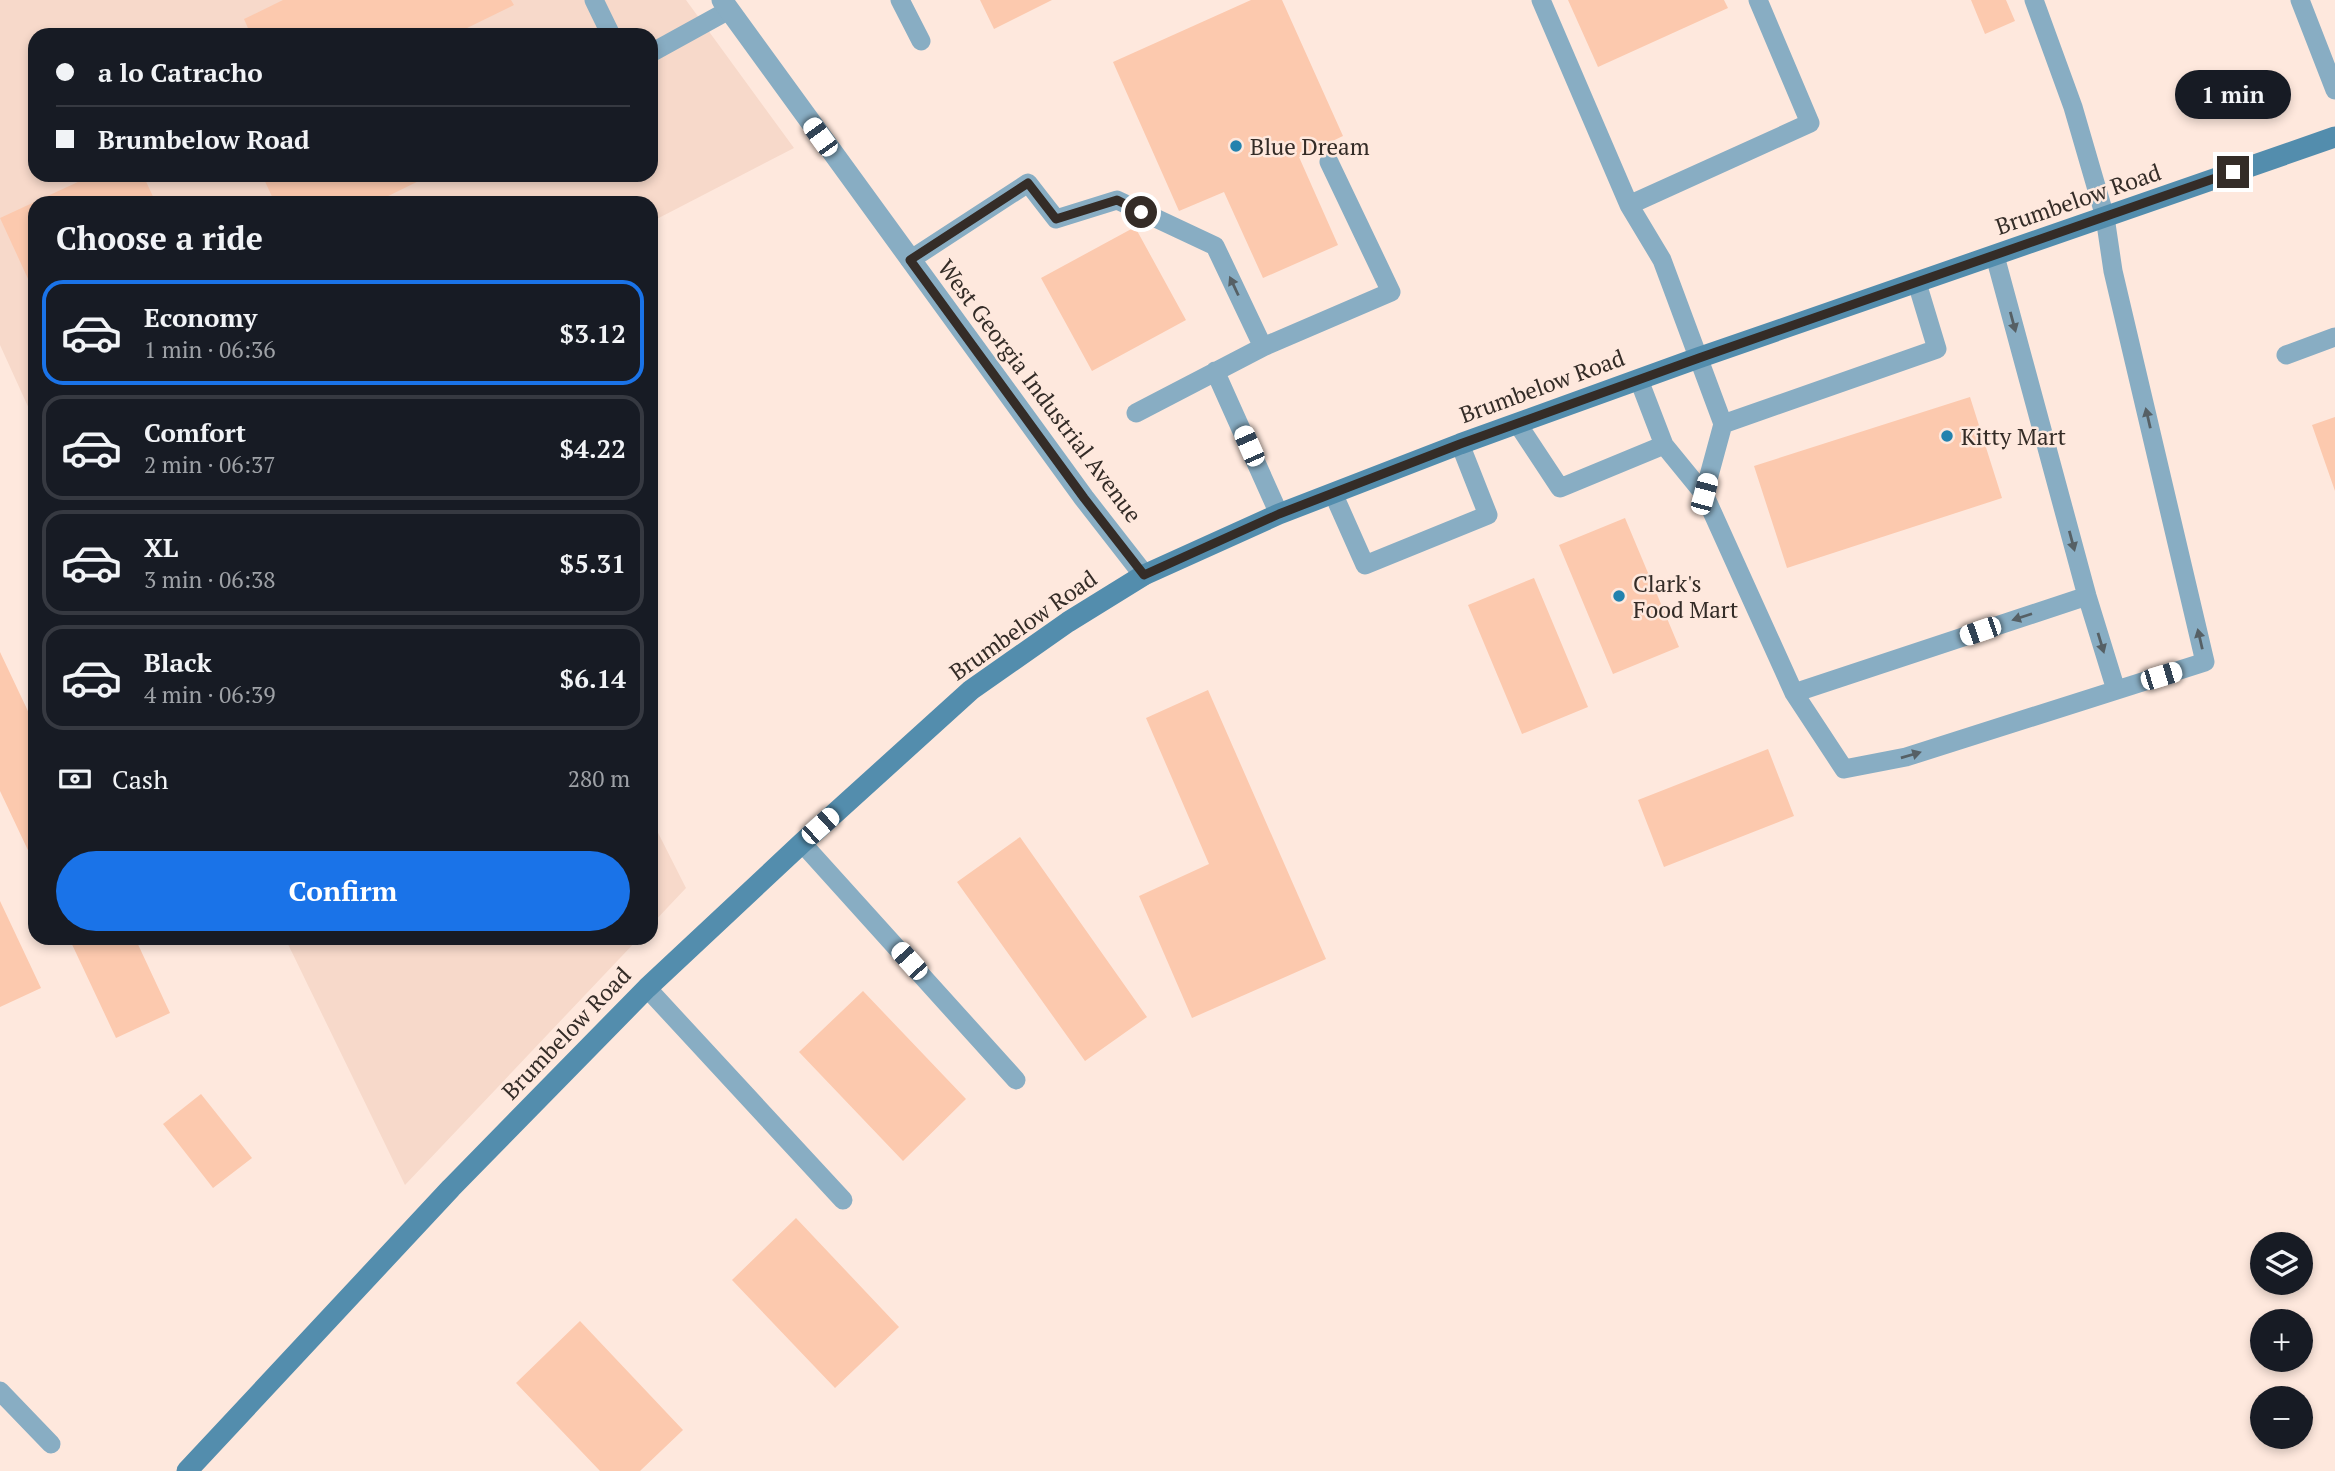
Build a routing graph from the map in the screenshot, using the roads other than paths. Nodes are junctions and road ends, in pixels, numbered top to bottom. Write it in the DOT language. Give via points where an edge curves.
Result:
graph roads {
  1 [pos="594,0"];
  2 [pos="900,0"];
  3 [pos="1541,0"];
  4 [pos="1758,0"];
  5 [pos="2034,0"];
  6 [pos="2300,0"];
  7 [pos="725,5"];
  8 [pos="608,28"];
  9 [pos="921,41"];
  10 [pos="658,48"];
  11 [pos="2335,90"];
  12 [pos="2335,136"];
  13 [pos="1329,162"];
  14 [pos="1629,205"];
  15 [pos="2105,217"];
  16 [pos="1995,256"];
  17 [pos="910,260"];
  18 [pos="1917,283"];
  19 [pos="2335,337"];
  20 [pos="1263,347"];
  21 [pos="2286,355"];
  22 [pos="1699,358"];
  23 [pos="1215,371"];
  24 [pos="1639,380"];
  25 [pos="1136,413"];
  26 [pos="1517,424"];
  27 [pos="1723,424"];
  28 [pos="1460,444"];
  29 [pos="1664,445"];
  30 [pos="1333,493"];
  31 [pos="1704,494"];
  32 [pos="1279,514"];
  33 [pos="1144,575"];
  34 [pos="2087,596"];
  35 [pos="2116,690"];
  36 [pos="1794,693"];
  37 [pos="802,843"];
  38 [pos="647,988"];
  39 [pos="1016,1080"];
  40 [pos="843,1200"];
  41 [pos="0,1391"];
  42 [pos="51,1444"];
  43 [pos="187,1471"];
  1 -- 8 [label="lane"];
  2 -- 9 [label="lane"];
  3 -- 14 [label="lane"];
  4 -- 14 [label="lane" via="1810,122"];
  5 -- 15 [label="lane" via="2073,107"];
  6 -- 11 [label="lane"];
  7 -- 10 [label="lane"];
  7 -- 17 [label="street, West Georgia Industrial Avenue"];
  12 -- 15 [label="street, Brumbelow Road"];
  13 -- 20 [label="lane" via="1391,292"];
  14 -- 22 [label="lane" via="1662,260"];
  15 -- 16 [label="street, Brumbelow Road"];
  35 -- 15 [label="lane, one-way" via="2205,662 2113,271"];
  16 -- 18 [label="street, Brumbelow Road"];
  16 -- 34 [label="lane, one-way"];
  20 -- 17 [label="lane, one-way" via="1215,246 1117,200 1056,219 1028,183"];
  17 -- 33 [label="street, West Georgia Industrial Avenue"];
  18 -- 22 [label="street, Brumbelow Road"];
  18 -- 27 [label="lane" via="1937,349"];
  19 -- 21 [label="lane"];
  20 -- 23 [label="lane"];
  22 -- 24 [label="street, Brumbelow Road"];
  22 -- 27 [label="lane"];
  23 -- 25 [label="lane"];
  23 -- 32 [label="lane"];
  24 -- 26 [label="street, Brumbelow Road"];
  24 -- 29 [label="lane"];
  26 -- 28 [label="street, Brumbelow Road"];
  26 -- 29 [label="lane" via="1560,488"];
  27 -- 31 [label="lane"];
  28 -- 30 [label="street, Brumbelow Road"];
  28 -- 30 [label="lane" via="1488,515 1365,565"];
  29 -- 31 [label="lane"];
  30 -- 32 [label="street, Brumbelow Road"];
  31 -- 36 [label="lane"];
  32 -- 33 [label="street, Brumbelow Road"];
  33 -- 37 [label="street, Brumbelow Road" via="971,690"];
  34 -- 35 [label="lane, one-way"];
  34 -- 36 [label="lane, one-way"];
  36 -- 35 [label="lane, one-way" via="1844,769 1906,757"];
  37 -- 38 [label="street, Brumbelow Road"];
  37 -- 39 [label="lane"];
  38 -- 40 [label="lane"];
  38 -- 43 [label="street, Brumbelow Road" via="451,1188"];
  41 -- 42 [label="lane"];
}
